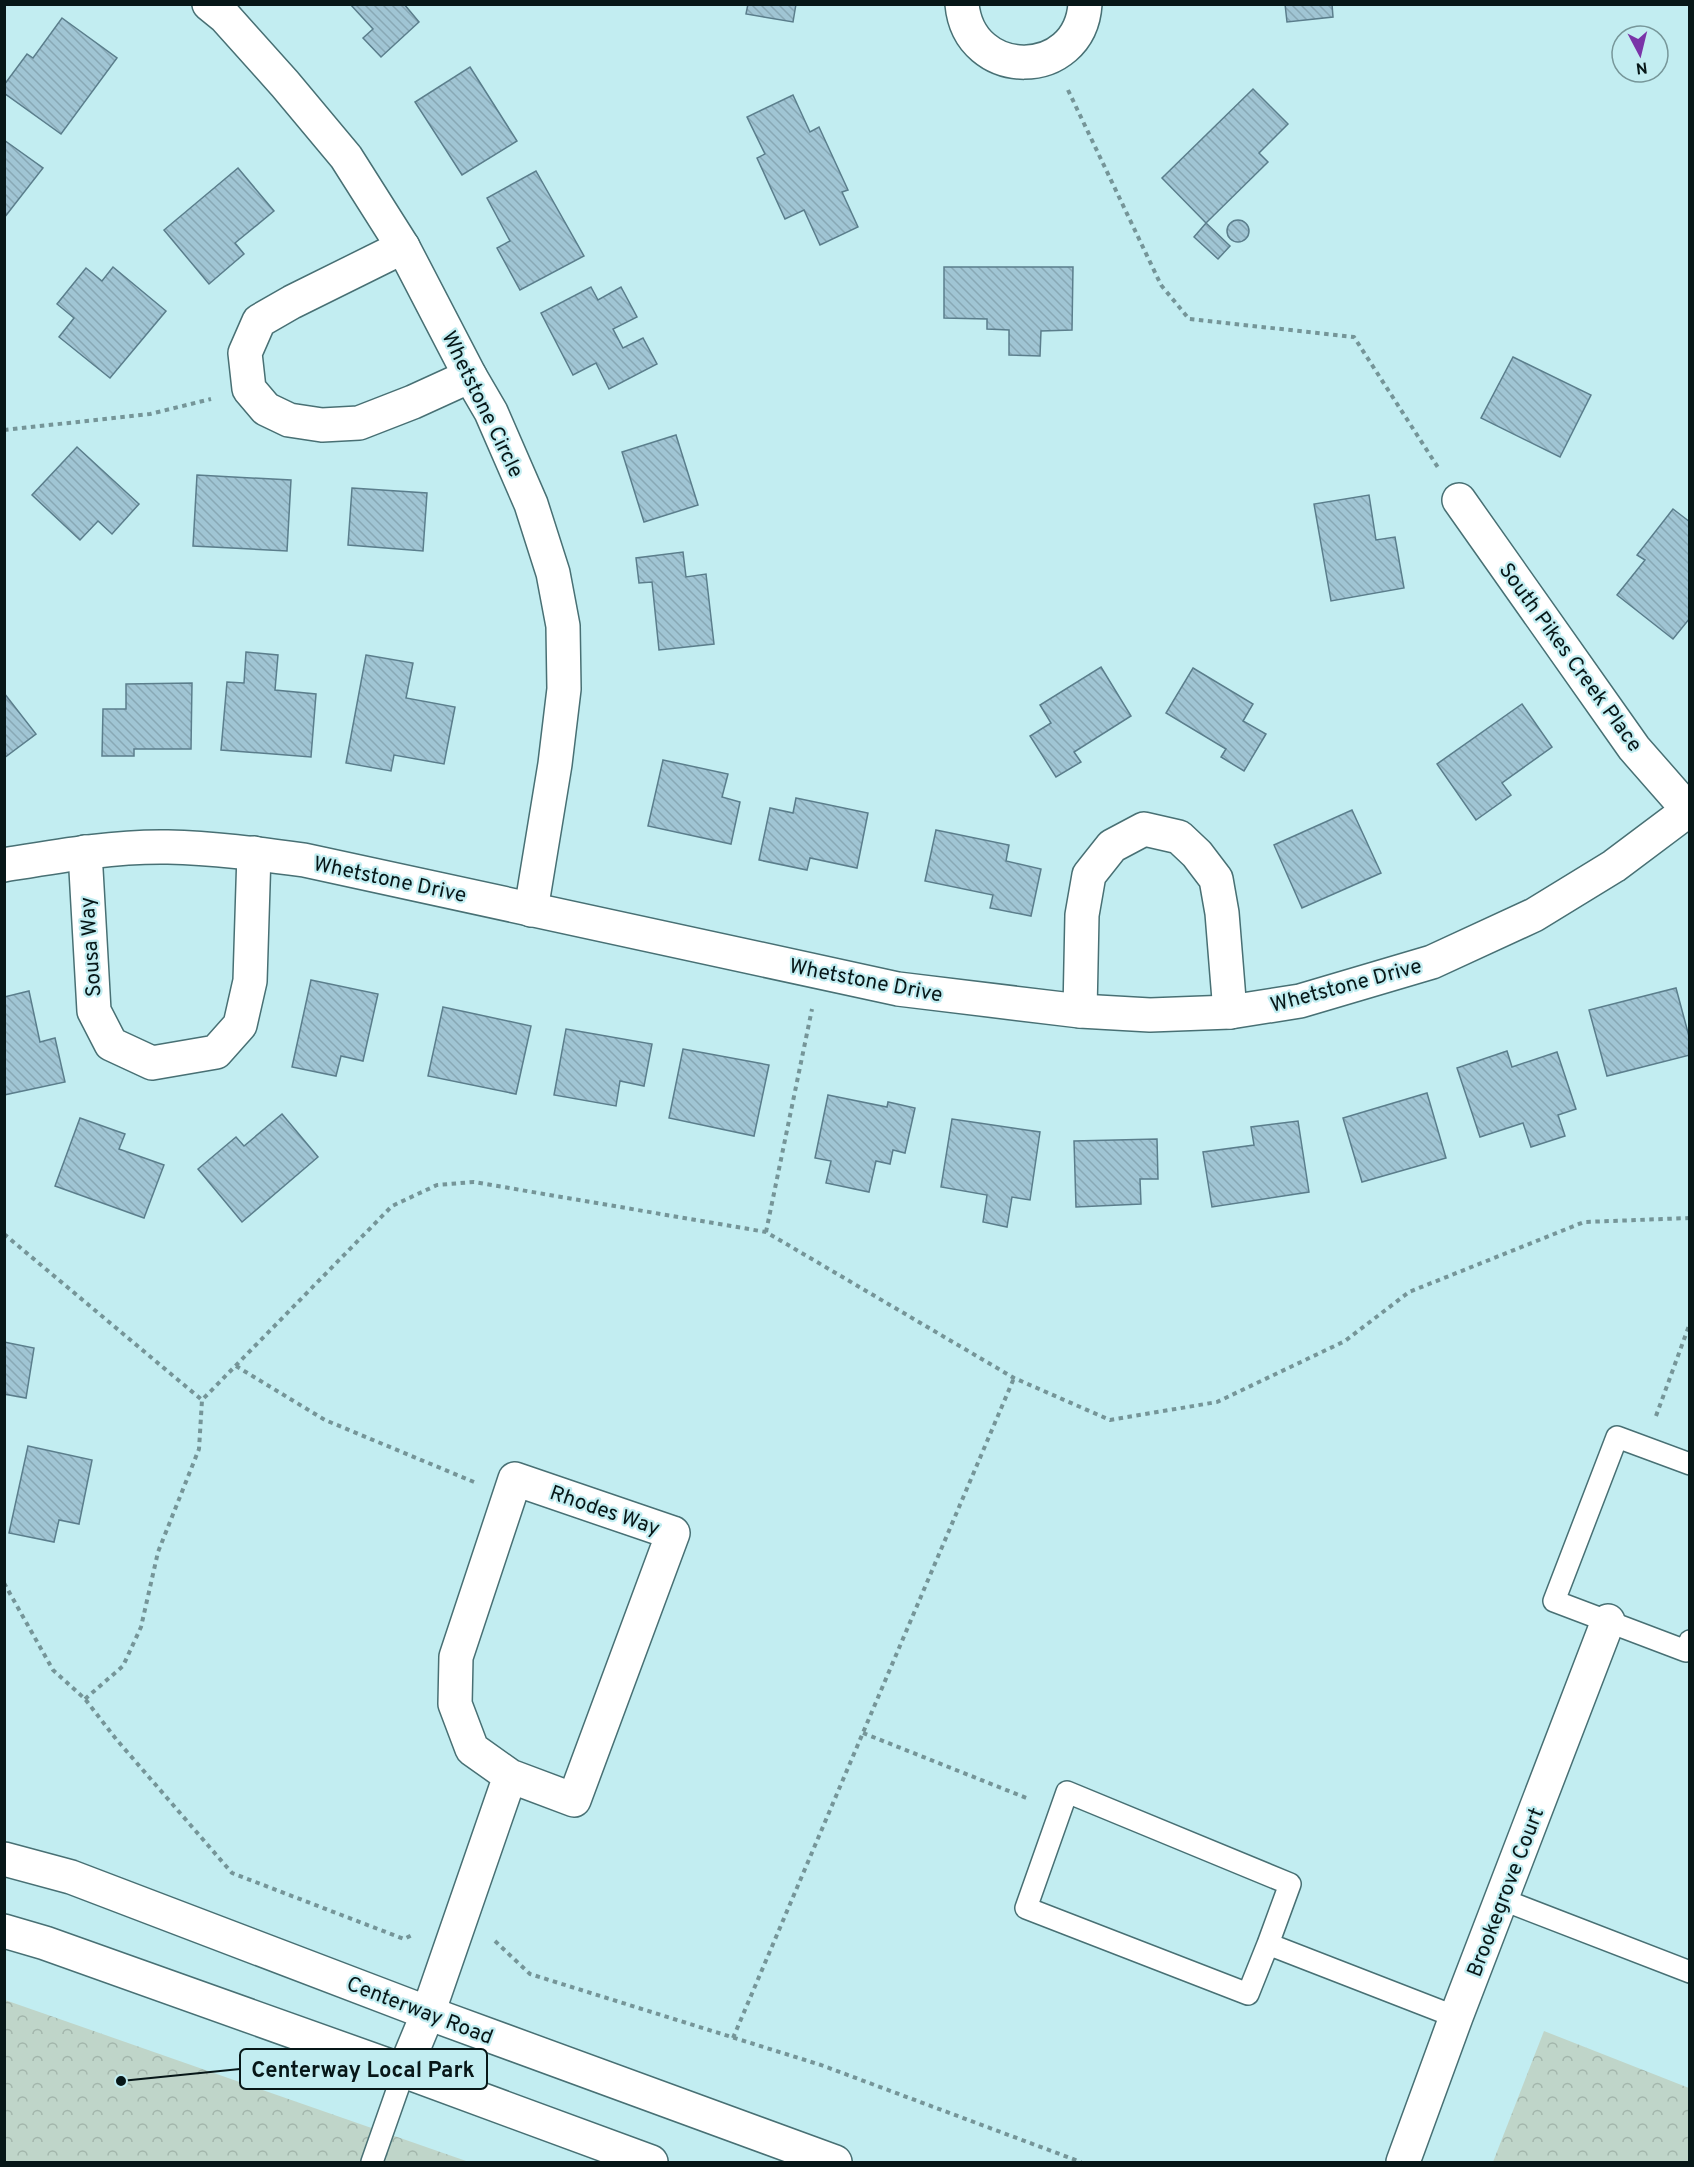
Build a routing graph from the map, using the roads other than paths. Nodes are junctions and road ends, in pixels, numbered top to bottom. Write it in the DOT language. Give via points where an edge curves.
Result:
graph roads {
  1 [pos="209,4"];
  2 [pos="962,4"];
  3 [pos="1085,4"];
  4 [pos="403,247"];
  5 [pos="470,376"];
  6 [pos="1459,500"];
  7 [pos="1689,811"];
  8 [pos="85,852"];
  9 [pos="254,854"];
  10 [pos="4,866"];
  11 [pos="531,910"];
  12 [pos="1080,1011"];
  13 [pos="1230,1012"];
  14 [pos="1689,1464"];
  15 [pos="1608,1621"];
  16 [pos="1689,1641"];
  17 [pos="510,1776"];
  18 [pos="4,1859"];
  19 [pos="1501,1899"];
  20 [pos="4,1931"];
  21 [pos="1268,1944"];
  22 [pos="1689,1972"];
  23 [pos="428,2013"];
  24 [pos="1456,2017"];
  25 [pos="404,2071"];
  26 [pos="372,2163"];
  27 [pos="651,2163"];
  28 [pos="835,2163"];
  29 [pos="1403,2163"];
  1 -- 4 [label="street, Whetstone Circle" via="233,25 346,157"];
  2 -- 3 [label="street" via="972,36 986,50 1004,60 1023,63 1044,60 1062,50 1076,35"];
  4 -- 5 [label="street, Whetstone Circle"];
  4 -- 5 [label="street" via="259,321 245,353 249,389 266,409 289,420 322,425 359,423"];
  5 -- 11 [label="street, Whetstone Circle" via="491,412 531,504 554,573 563,626 564,689"];
  6 -- 7 [label="street, South Pikes Creek Place" via="1634,748"];
  7 -- 13 [label="street, Whetstone Drive" via="1614,866 1534,915 1432,963 1300,1001"];
  8 -- 9 [label="street, Whetstone Drive" via="167,847"];
  8 -- 9 [label="street, Sousa Way" via="94,1011 111,1044 152,1063 216,1052 240,1025 250,981"];
  8 -- 10 [label="street, Whetstone Drive"];
  9 -- 11 [label="street, Whetstone Drive" via="304,860"];
  11 -- 12 [label="street, Whetstone Drive" via="898,989"];
  12 -- 13 [label="street, Whetstone Drive" via="1150,1015"];
  12 -- 13 [label="street" via="1082,915 1089,875 1112,846 1144,830 1179,837 1215,879 1222,913"];
  14 -- 15 [label="lane" via="1617,1437 1554,1602"];
  15 -- 16 [label="lane" via="1686,1651"];
  15 -- 19 [label="street, Brookegrove Court"];
  17 -- 17 [label="street, Rhodes Way" via="574,1800 673,1533 515,1479 456,1657 455,1704 472,1749"];
  17 -- 23 [label="street"];
  18 -- 23 [label="street, Centerway Road" via="71,1877"];
  19 -- 22 [label="lane"];
  19 -- 24 [label="street, Brookegrove Court"];
  20 -- 25 [label="street"];
  21 -- 21 [label="lane" via="1248,1994 1026,1908 1067,1792 1290,1884"];
  21 -- 24 [label="lane"];
  23 -- 25 [label="street"];
  23 -- 28 [label="street, Centerway Road"];
  24 -- 29 [label="street, Brookegrove Court"];
  25 -- 26 [label="lane"];
  25 -- 27 [label="street"];
}
